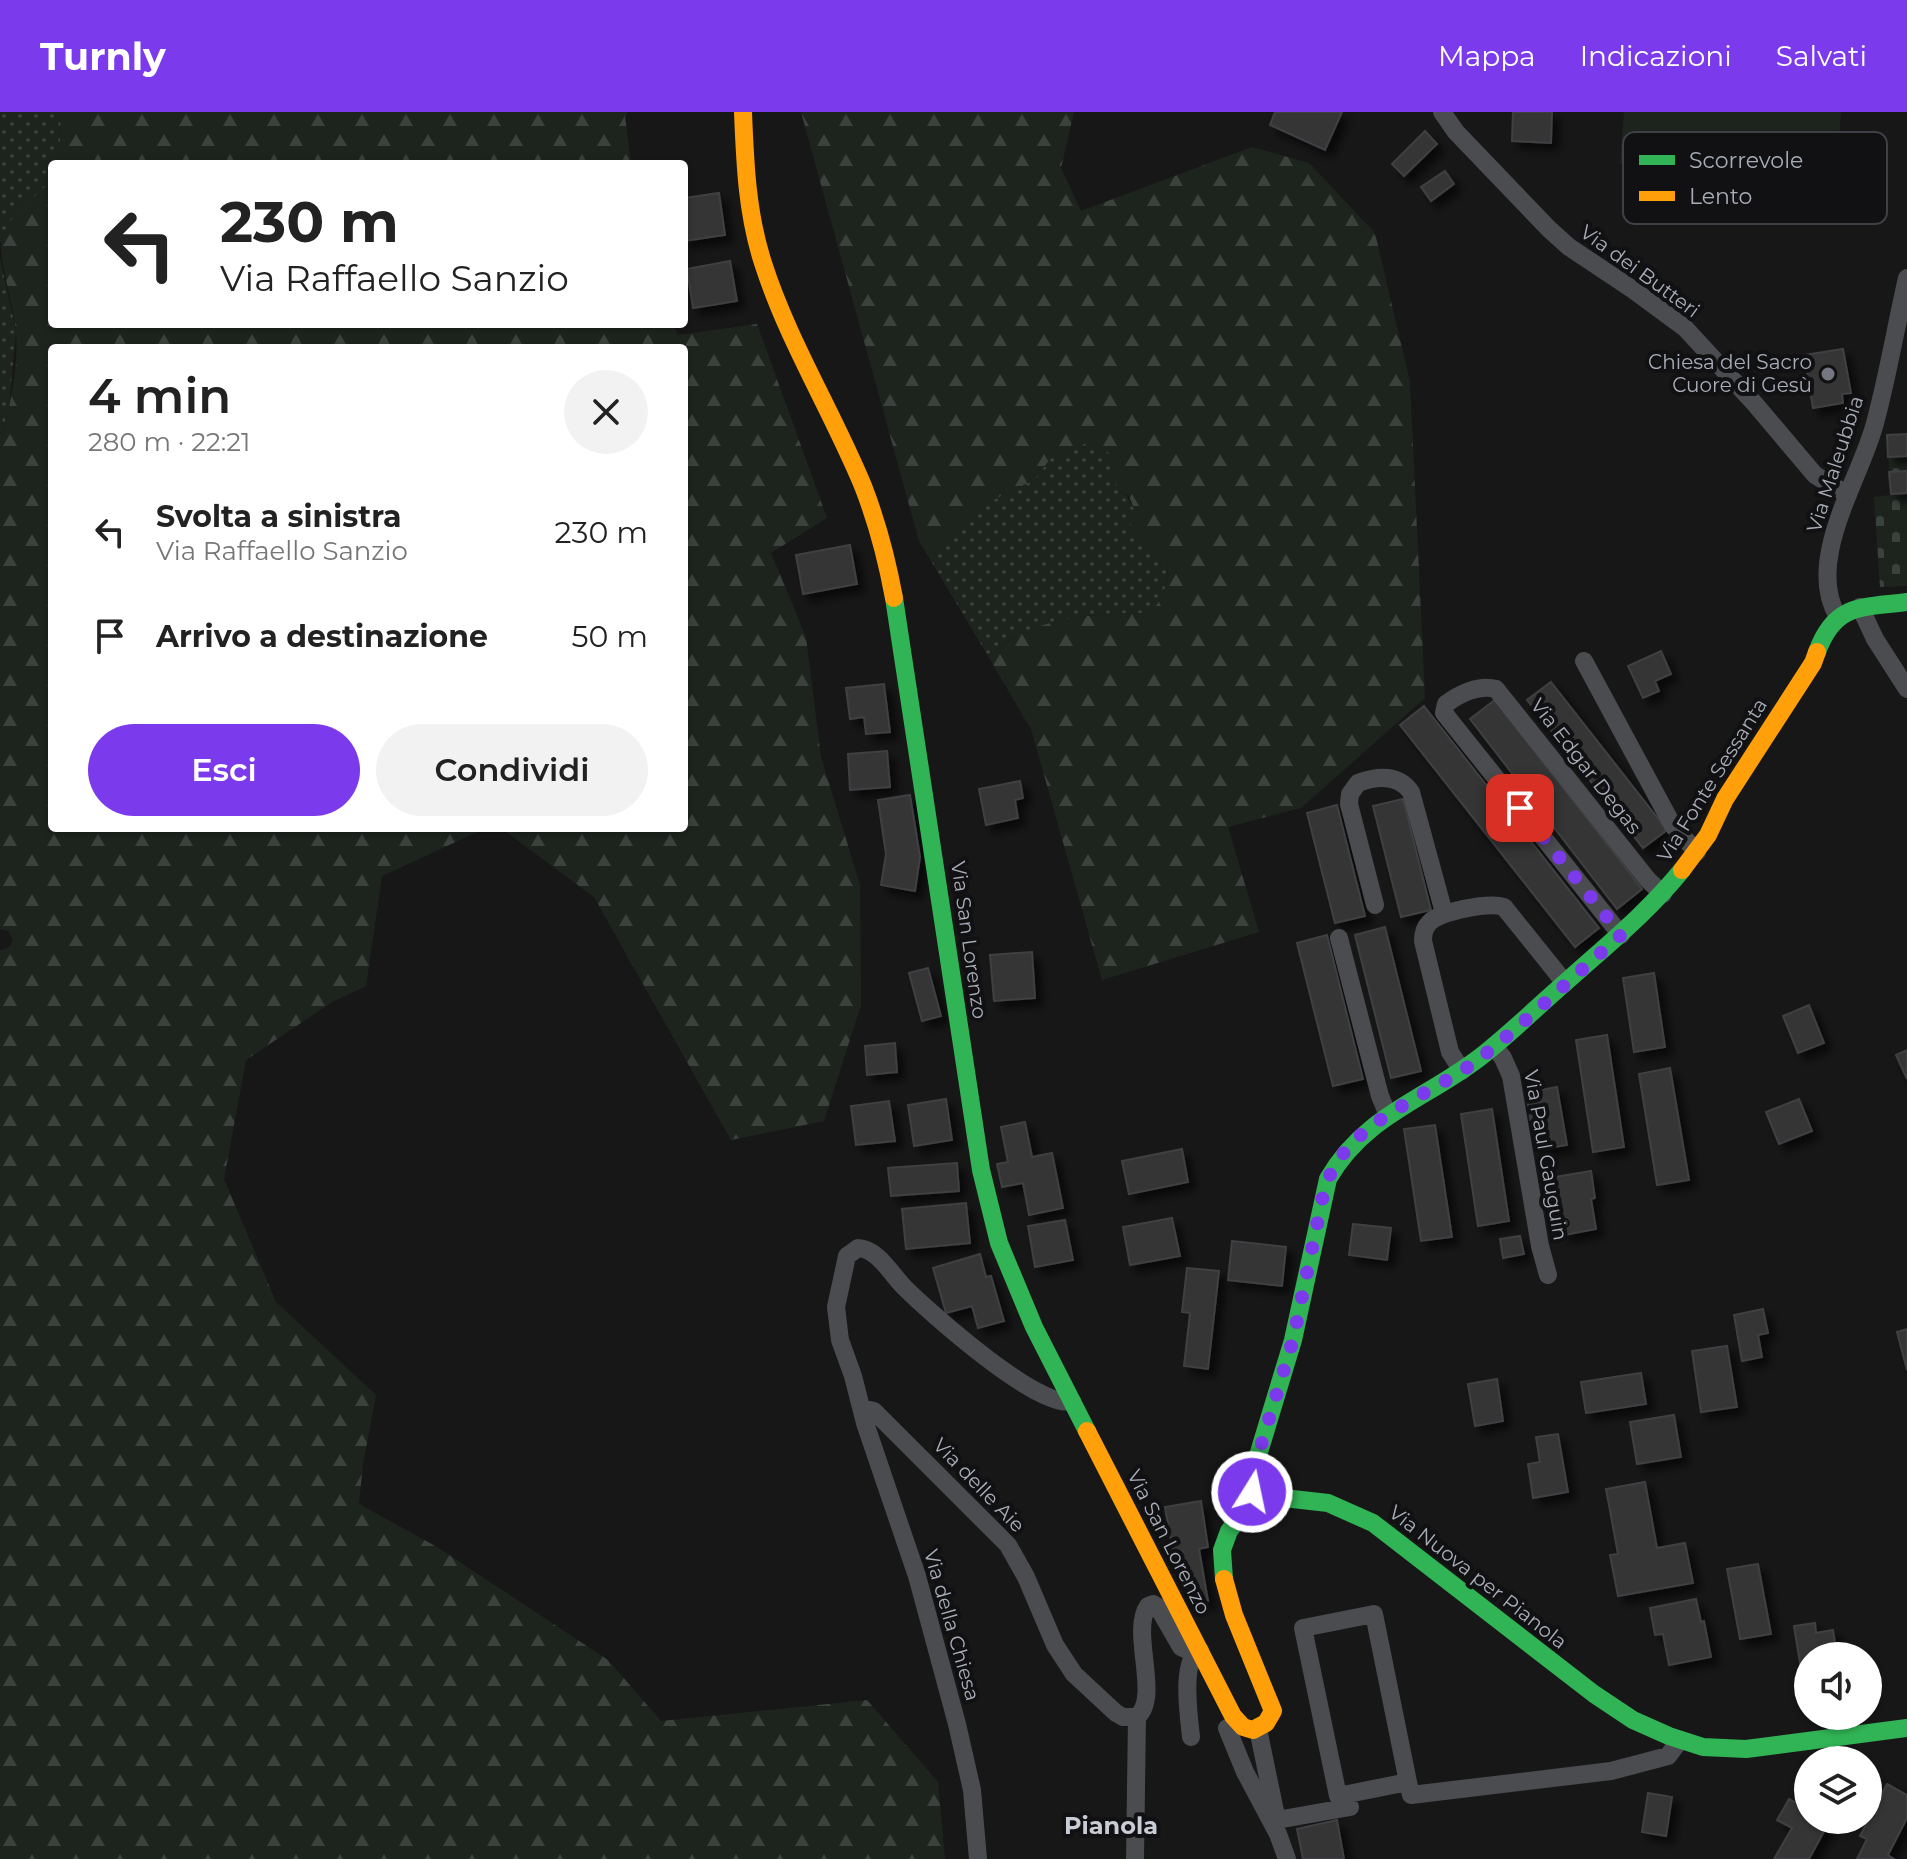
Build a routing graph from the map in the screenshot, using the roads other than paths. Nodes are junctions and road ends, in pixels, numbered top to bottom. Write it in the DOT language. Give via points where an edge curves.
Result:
graph roads {
  1 [pos="743,112"];
  2 [pos="1442,112"];
  3 [pos="1907,278"];
  4 [pos="1848,495"];
  5 [pos="1907,602"];
  6 [pos="1860,607"];
  7 [pos="1838,617"];
  8 [pos="1584,661"];
  9 [pos="1907,689"];
  10 [pos="1697,852"];
  11 [pos="1663,894"];
  12 [pos="1375,905"];
  13 [pos="1444,913"];
  14 [pos="1621,935"];
  15 [pos="1339,938"];
  16 [pos="1565,983"];
  17 [pos="1494,1046"];
  18 [pos="1462,1071"];
  19 [pos="1388,1115"];
  20 [pos="1548,1275"];
  21 [pos="1072,1401"];
  22 [pos="861,1408"];
  23 [pos="1258,1505"];
  24 [pos="1197,1651"];
  25 [pos="1137,1717"];
  26 [pos="1227,1728"];
  27 [pos="1907,1728"];
  28 [pos="1258,1729"];
  29 [pos="1191,1737"];
  30 [pos="1680,1740"];
  31 [pos="1408,1782"];
  32 [pos="1350,1807"];
  33 [pos="1277,1827"];
  34 [pos="978,1859"];
  35 [pos="1135,1859"];
  36 [pos="1287,1859"];
  1 -- 21 [label="main road, Via San Lorenzo" via="749,197 763,262 863,487 888,563 988,1208 1015,1283"];
  2 -- 4 [label="street, Via dei Butteri" via="1549,229 1685,328 1815,475"];
  3 -- 4 [label="street, Via Maleubbia" via="1876,420"];
  4 -- 7 [label="street, Via Maleubbia" via="1829,554 1830,598"];
  5 -- 6 [label="main road"];
  6 -- 7 [label="main road"];
  6 -- 9 [label="street"];
  7 -- 10 [label="main road, Via Fonte Sessanta"];
  8 -- 10 [label="street" via="1673,826"];
  10 -- 11 [label="main road, Via Fonte Sessanta"];
  11 -- 14 [label="main road, Via Fonte Sessanta"];
  11 -- 14 [label="street, Via Edgar Degas" via="1496,689 1466,692 1446,704 1444,713"];
  12 -- 13 [label="street" via="1350,794 1364,781 1396,779 1411,792"];
  13 -- 16 [label="street" via="1504,907"];
  13 -- 18 [label="street" via="1426,926 1423,941 1450,1052"];
  14 -- 16 [label="main road, Via Fonte Sessanta"];
  15 -- 19 [label="street"];
  16 -- 17 [label="main road, Via Fonte Sessanta"];
  17 -- 18 [label="main road, Via Fonte Sessanta"];
  17 -- 20 [label="street, Via Paul Gauguin" via="1511,1076"];
  18 -- 19 [label="main road, Via Fonte Sessanta"];
  19 -- 23 [label="main road, Via Fonte Sessanta" via="1351,1145 1331,1170 1293,1340 1253,1472"];
  21 -- 22 [label="street, Via della Chiesa" via="1051,1399 1004,1371 905,1288 875,1255 858,1248 845,1261 836,1307 840,1340"];
  21 -- 24 [label="main road, Via San Lorenzo"];
  22 -- 25 [label="street, Via delle Aie" via="874,1411 1008,1545 1074,1674 1116,1713"];
  22 -- 34 [label="street, Via della Chiesa" via="917,1576 966,1757"];
  23 -- 28 [label="main road" via="1235,1522 1221,1562 1235,1617 1272,1704 1269,1720"];
  23 -- 30 [label="main road, Via Nuova per Pianola" via="1297,1498 1358,1514 1611,1706"];
  24 -- 25 [label="street" via="1181,1647 1158,1607 1146,1607 1146,1697"];
  24 -- 28 [label="main road, Via San Lorenzo" via="1233,1716 1243,1727"];
  24 -- 29 [label="street" via="1188,1668"];
  25 -- 35 [label="street"];
  26 -- 33 [label="street"];
  27 -- 30 [label="main road, Via Nuova per Pianola" via="1746,1749"];
  28 -- 33 [label="street"];
  30 -- 31 [label="street" via="1668,1756 1611,1771 1411,1795"];
  31 -- 31 [label="street" via="1374,1614 1334,1615 1303,1628 1338,1796"];
  32 -- 33 [label="street"];
  33 -- 36 [label="street"];
}
